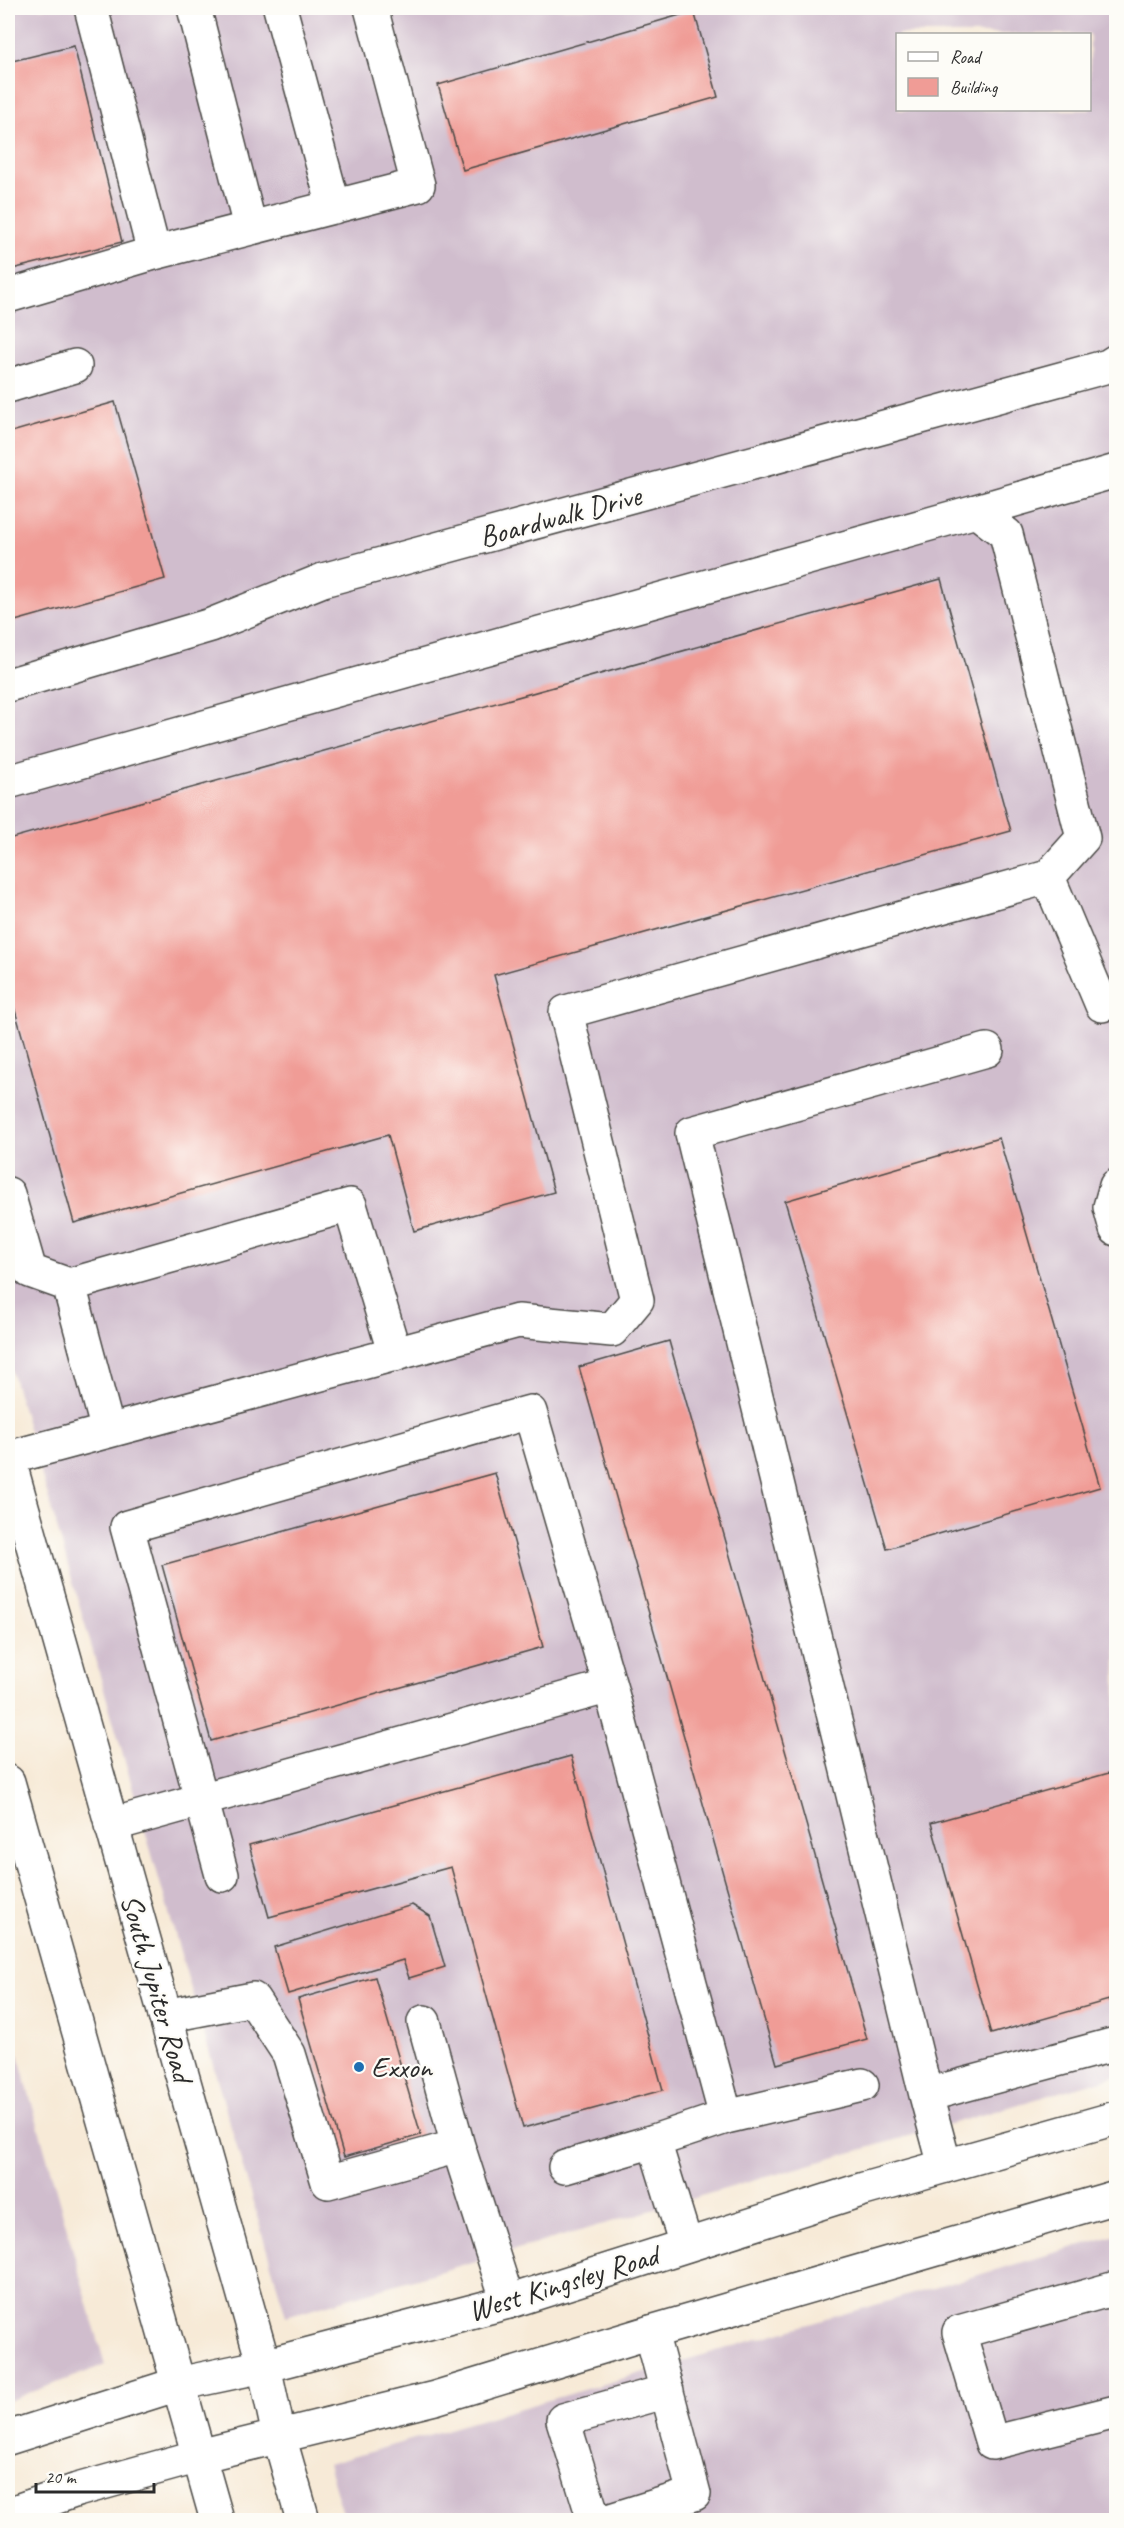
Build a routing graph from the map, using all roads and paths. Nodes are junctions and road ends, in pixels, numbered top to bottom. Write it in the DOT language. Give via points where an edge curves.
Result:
graph roads {
  1 [pos="91,8"];
  2 [pos="194,8"];
  3 [pos="280,8"];
  4 [pos="371,8"];
  5 [pos="334,207"];
  6 [pos="250,227"];
  7 [pos="154,253"];
  8 [pos="8,296"];
  9 [pos="1116,362"];
  10 [pos="75,366"];
  11 [pos="8,386"];
  12 [pos="1116,471"];
  13 [pos="976,511"];
  14 [pos="8,685"];
  15 [pos="8,782"];
  16 [pos="1048,877"];
  17 [pos="1116,1000"];
  18 [pos="987,1050"];
  19 [pos="1116,1186"];
  20 [pos="8,1194"];
  21 [pos="1116,1229"];
  22 [pos="69,1285"];
  23 [pos="395,1355"];
  24 [pos="108,1431"];
  25 [pos="8,1457"];
  26 [pos="610,1686"];
  27 [pos="8,1782"];
  28 [pos="203,1799"];
  29 [pos="111,1825"];
  30 [pos="222,1875"];
  31 [pos="165,2016"];
  32 [pos="424,2022"];
  33 [pos="1116,2044"];
  34 [pos="862,2085"];
  35 [pos="926,2095"];
  36 [pos="726,2116"];
  37 [pos="1116,2118"];
  38 [pos="654,2141"];
  39 [pos="458,2146"];
  40 [pos="945,2166"];
  41 [pos="565,2167"];
  42 [pos="1116,2197"];
  43 [pos="686,2245"];
  44 [pos="1116,2288"];
  45 [pos="508,2302"];
  46 [pos="651,2332"];
  47 [pos="264,2366"];
  48 [pos="178,2384"];
  49 [pos="667,2391"];
  50 [pos="1116,2412"];
  51 [pos="279,2436"];
  52 [pos="8,2438"];
  53 [pos="199,2456"];
  54 [pos="8,2514"];
  55 [pos="217,2520"];
  56 [pos="303,2520"];
  57 [pos="594,2520"];
  58 [pos="611,2520"];
  1 -- 7 [label="main road"];
  2 -- 6 [label="main road"];
  3 -- 5 [label="main road"];
  4 -- 5 [label="main road" via="418,185"];
  5 -- 6 [label="main road"];
  6 -- 7 [label="main road"];
  7 -- 8 [label="main road"];
  9 -- 14 [label="main road, Boardwalk Drive" via="323,580 211,625"];
  10 -- 11 [label="main road"];
  12 -- 13 [label="main road"];
  13 -- 15 [label="main road"];
  13 -- 16 [label="main road" via="1006,534 1083,838"];
  16 -- 17 [label="main road" via="1102,1005"];
  16 -- 23 [label="main road" via="566,1012 637,1300 612,1330 518,1322"];
  18 -- 35 [label="main road" via="692,1133"];
  19 -- 21 [label="main road" via="1110,1207"];
  20 -- 22 [label="main road" via="30,1271"];
  22 -- 23 [label="main road" via="350,1204"];
  22 -- 24 [label="main road"];
  23 -- 24 [label="main road"];
  24 -- 25 [label="main road"];
  25 -- 29 [label="main road, South Jupiter Road"];
  26 -- 28 [label="main road"];
  26 -- 28 [label="main road" via="530,1412 127,1527"];
  26 -- 36 [label="main road"];
  27 -- 48 [label="main road"];
  28 -- 29 [label="main road"];
  28 -- 30 [label="main road"];
  29 -- 31 [label="main road, South Jupiter Road"];
  31 -- 39 [label="main road" via="253,1999 289,2054 328,2182"];
  31 -- 47 [label="main road, South Jupiter Road"];
  32 -- 39 [label="main road"];
  33 -- 35 [label="main road"];
  34 -- 36 [label="main road"];
  35 -- 40 [label="main road"];
  36 -- 38 [label="main road"];
  37 -- 40 [label="main road, West Kingsley Road"];
  38 -- 41 [label="main road"];
  38 -- 43 [label="main road"];
  39 -- 45 [label="main road"];
  40 -- 43 [label="main road, West Kingsley Road"];
  42 -- 46 [label="main road"];
  43 -- 45 [label="main road, West Kingsley Road"];
  44 -- 50 [label="main road" via="959,2332 992,2443"];
  45 -- 47 [label="main road, West Kingsley Road"];
  46 -- 49 [label="main road"];
  46 -- 51 [label="main road" via="435,2398"];
  47 -- 48 [label="main road, West Kingsley Road"];
  47 -- 51 [label="main road, South Jupiter Road"];
  48 -- 52 [label="main road, West Kingsley Road"];
  48 -- 53 [label="main road"];
  49 -- 57 [label="main road" via="563,2420"];
  49 -- 58 [label="main road" via="694,2494"];
  51 -- 53 [label="main road"];
  51 -- 56 [label="main road, South Jupiter Road"];
  53 -- 54 [label="main road"];
  53 -- 55 [label="main road"];
}
